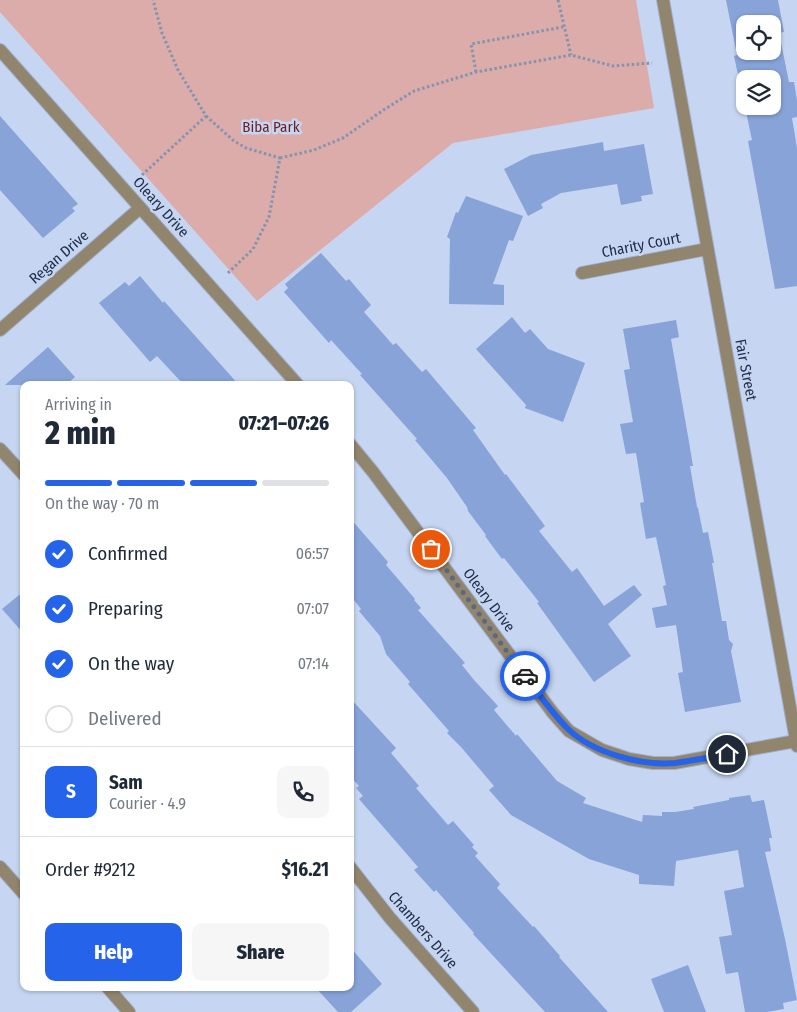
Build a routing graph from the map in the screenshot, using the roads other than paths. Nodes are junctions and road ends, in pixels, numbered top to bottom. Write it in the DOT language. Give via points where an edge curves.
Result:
graph roads {
  1 [pos="663,0"];
  2 [pos="0,50"];
  3 [pos="140,208"];
  4 [pos="707,249"];
  5 [pos="582,273"];
  6 [pos="0,330"];
  7 [pos="294,381"];
  8 [pos="0,448"];
  9 [pos="354,449"];
  10 [pos="20,470"];
  11 [pos="797,744"];
  12 [pos="0,867"];
  13 [pos="354,872"];
  14 [pos="20,890"];
  15 [pos="111,991"];
  16 [pos="130,1012"];
  17 [pos="473,1012"];
  1 -- 4 [label="street, Fair Street"];
  2 -- 3 [label="street, Oleary Drive"];
  3 -- 6 [label="street, Regan Drive"];
  3 -- 7 [label="street, Oleary Drive"];
  4 -- 5 [label="street, Charity Court"];
  4 -- 11 [label="street, Fair Street"];
  8 -- 10 [label="street"];
  9 -- 11 [label="street, Oleary Drive" via="553,713 570,731 613,755 653,763 674,763"];
  12 -- 14 [label="street"];
  13 -- 17 [label="street, Chambers Drive"];
  15 -- 16 [label="street"];
}
